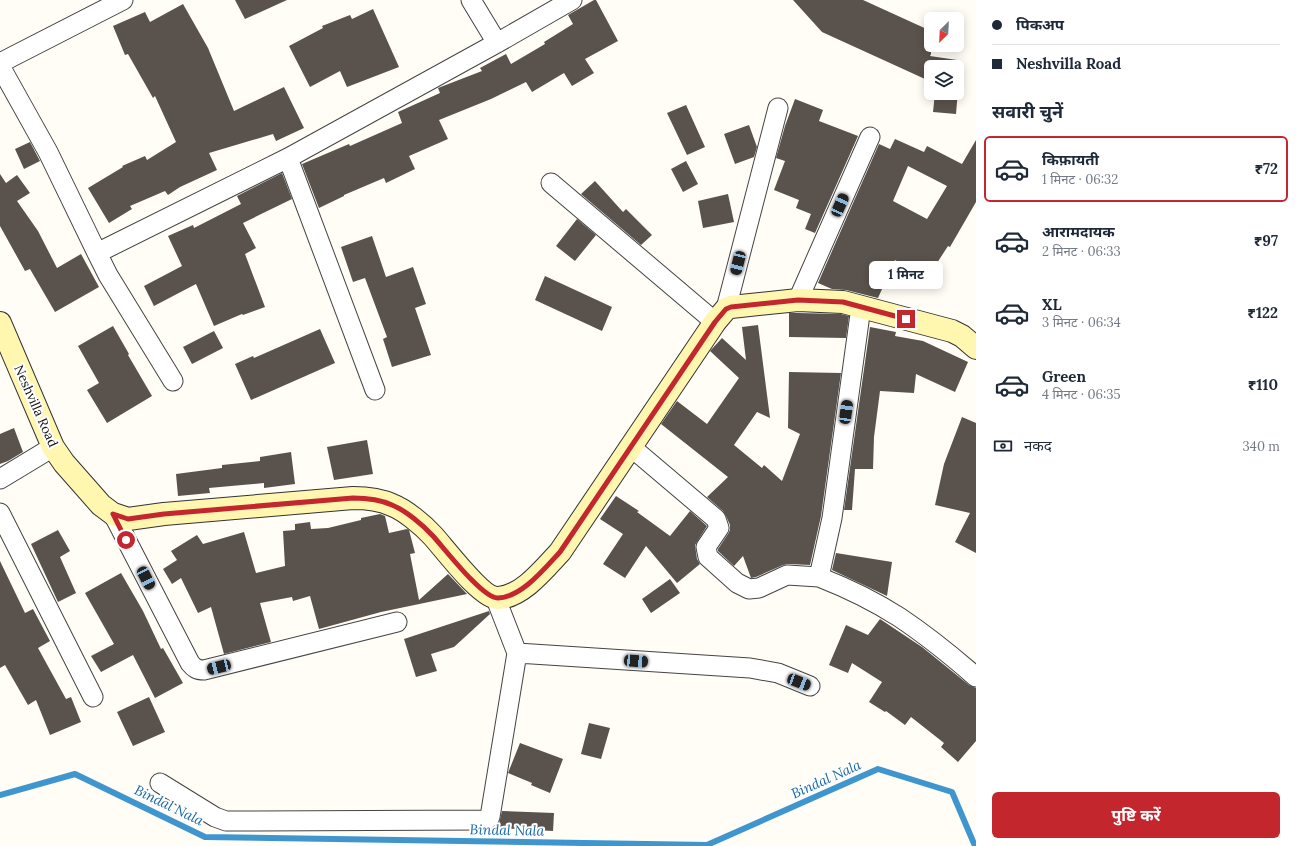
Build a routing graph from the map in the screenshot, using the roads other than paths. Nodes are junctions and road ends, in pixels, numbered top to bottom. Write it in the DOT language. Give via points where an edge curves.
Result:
graph roads {
  1 [pos="123,0"];
  2 [pos="471,0"];
  3 [pos="572,0"];
  4 [pos="497,43"];
  5 [pos="0,63"];
  6 [pos="0,66"];
  7 [pos="778,108"];
  8 [pos="870,137"];
  9 [pos="288,158"];
  10 [pos="551,183"];
  11 [pos="96,253"];
  12 [pos="798,300"];
  13 [pos="861,307"];
  14 [pos="720,316"];
  15 [pos="0,324"];
  16 [pos="976,348"];
  17 [pos="173,380"];
  18 [pos="375,390"];
  19 [pos="53,447"];
  20 [pos="631,447"];
  21 [pos="0,479"];
  22 [pos="0,513"];
  23 [pos="113,514"];
  24 [pos="819,577"];
  25 [pos="496,599"];
  26 [pos="397,622"];
  27 [pos="517,653"];
  28 [pos="976,677"];
  29 [pos="810,686"];
  30 [pos="93,697"];
  31 [pos="160,783"];
  1 -- 5 [label="street"];
  2 -- 4 [label="street"];
  3 -- 4 [label="street"];
  4 -- 9 [label="street"];
  6 -- 11 [label="street" via="48,152"];
  7 -- 14 [label="street"];
  8 -- 12 [label="street"];
  9 -- 11 [label="street"];
  9 -- 18 [label="street"];
  10 -- 14 [label="street"];
  11 -- 17 [label="street"];
  12 -- 13 [label="street" via="843,302"];
  12 -- 14 [label="street" via="731,307"];
  13 -- 16 [label="street" via="952,331"];
  13 -- 24 [label="street" via="832,518"];
  14 -- 20 [label="street"];
  15 -- 19 [label="street, Neshvilla Road"];
  19 -- 21 [label="street"];
  19 -- 23 [label="street, Neshvilla Road" via="101,505"];
  20 -- 24 [label="street" via="716,519 719,528 706,547 708,557 738,583 749,589 759,588 787,575"];
  20 -- 25 [label="street" via="560,552 532,581 513,595"];
  22 -- 30 [label="street"];
  23 -- 25 [label="street, Neshvilla Road" via="128,519 353,498 374,499 393,505 432,534 477,586"];
  23 -- 26 [label="street" via="190,663 199,670"];
  24 -- 28 [label="street" via="847,588 899,617"];
  25 -- 27 [label="street"];
  27 -- 29 [label="street" via="750,668 778,673"];
  27 -- 31 [label="street" via="490,817 486,820 226,821 215,817"];
}
